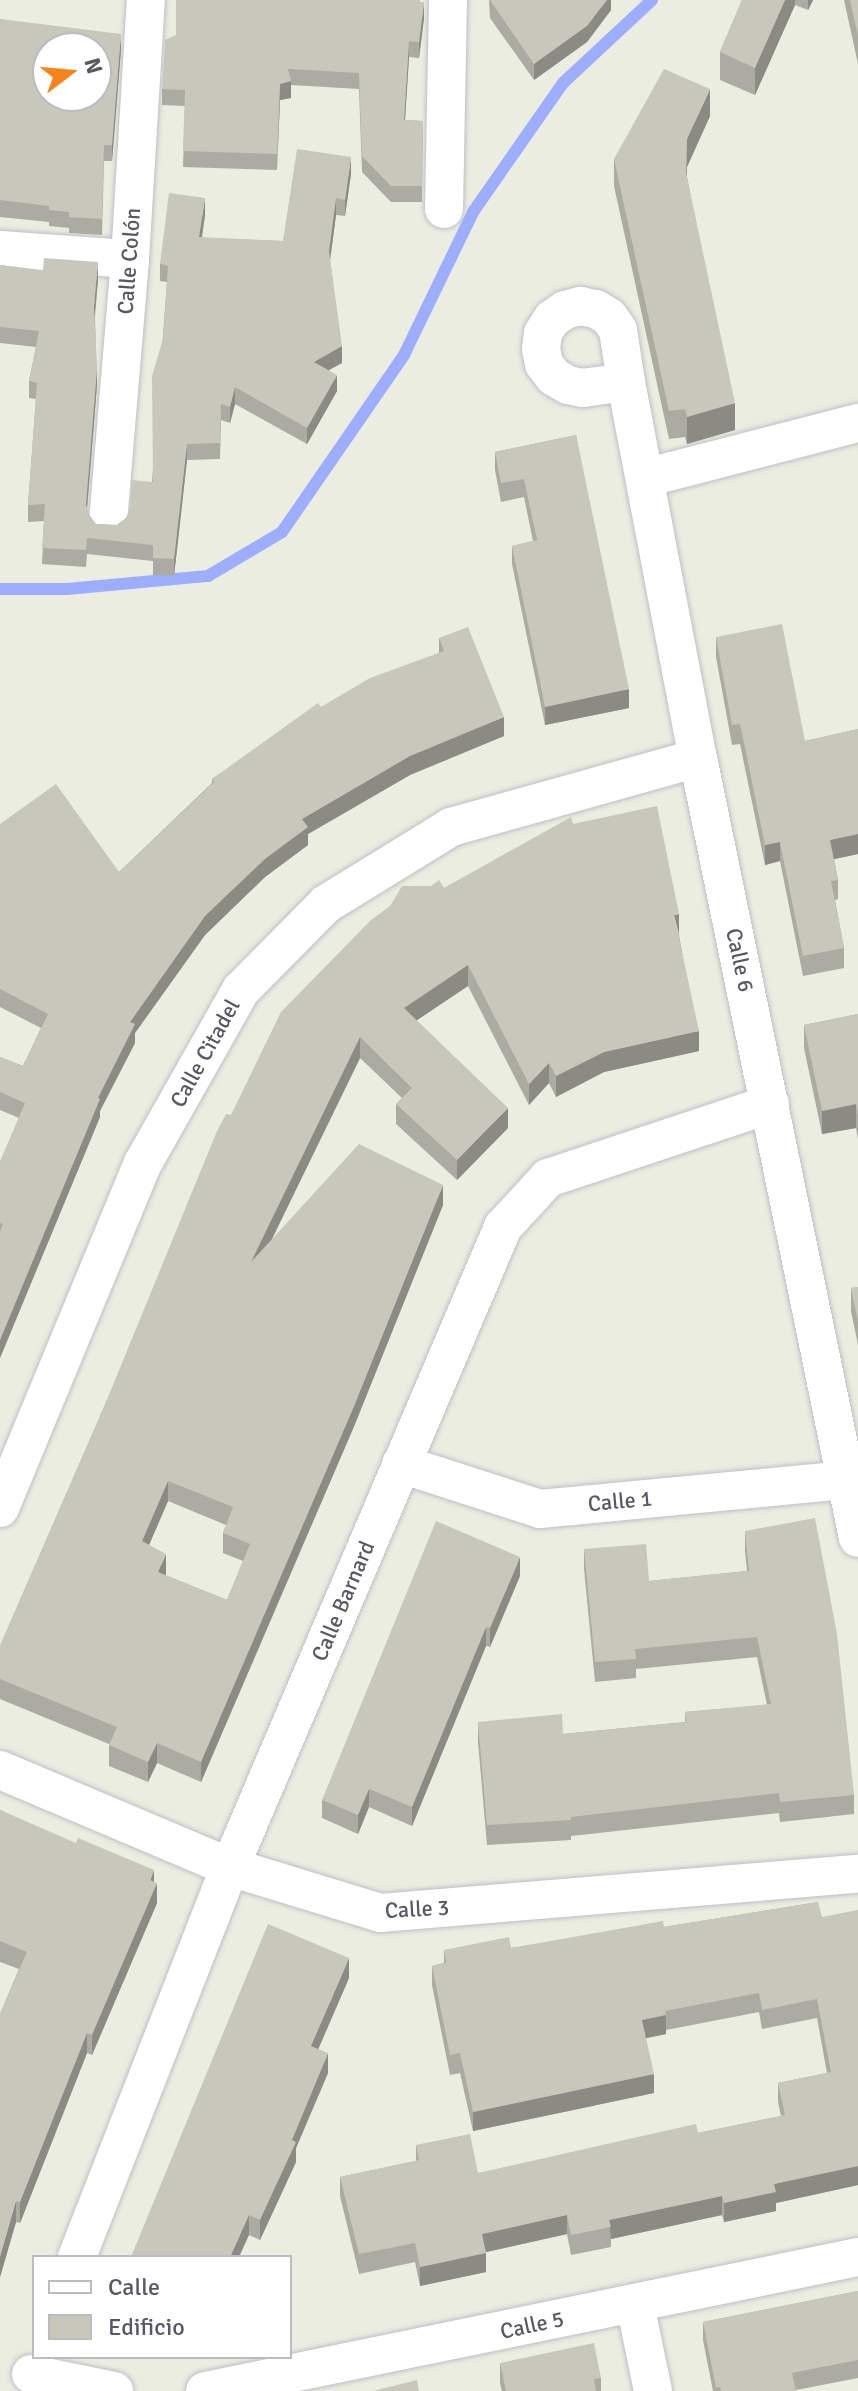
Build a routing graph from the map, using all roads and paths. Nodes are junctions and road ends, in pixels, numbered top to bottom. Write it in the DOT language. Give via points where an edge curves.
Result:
graph roads {
  1 [pos="146,0"];
  2 [pos="448,0"];
  3 [pos="444,209"];
  4 [pos="0,250"];
  5 [pos="130,259"];
  6 [pos="626,382"];
  7 [pos="858,423"];
  8 [pos="645,478"];
  9 [pos="108,522"];
  10 [pos="698,758"];
  11 [pos="770,1104"];
  12 [pos="401,1464"];
  13 [pos="845,1480"];
  14 [pos="0,1508"];
  15 [pos="858,1538"];
  16 [pos="0,1770"];
  17 [pos="230,1867"];
  18 [pos="858,1874"];
  19 [pos="78,2255"];
  20 [pos="858,2257"];
  21 [pos="635,2304"];
  22 [pos="32,2374"];
  23 [pos="267,2386"];
  24 [pos="114,2391"];
  25 [pos="205,2391"];
  26 [pos="653,2391"];
  1 -- 5 [label="street, Calle Colón"];
  2 -- 3 [label="street"];
  4 -- 5 [label="street"];
  5 -- 9 [label="street, Calle Colón"];
  6 -- 8 [label="street, Calle 6"];
  7 -- 8 [label="street"];
  8 -- 10 [label="street, Calle 6"];
  10 -- 11 [label="street, Calle 6"];
  10 -- 14 [label="street, Calle Citadel" via="451,827 326,904 241,990 143,1163"];
  11 -- 12 [label="street, Calle Barnard" via="548,1178 503,1227"];
  11 -- 13 [label="street, Calle 6"];
  12 -- 13 [label="street, Calle 1" via="540,1509"];
  12 -- 17 [label="street, Calle Barnard"];
  13 -- 15 [label="street, Calle 6"];
  16 -- 17 [label="street, Calle 3"];
  17 -- 18 [label="street, Calle 3" via="380,1913"];
  17 -- 19 [label="street, Calle Barnard"];
  20 -- 21 [label="street, Calle 5"];
  21 -- 23 [label="street, Calle 5"];
  21 -- 26 [label="street"];
  22 -- 24 [label="street"];
  23 -- 25 [label="street, Calle 5"];
}
